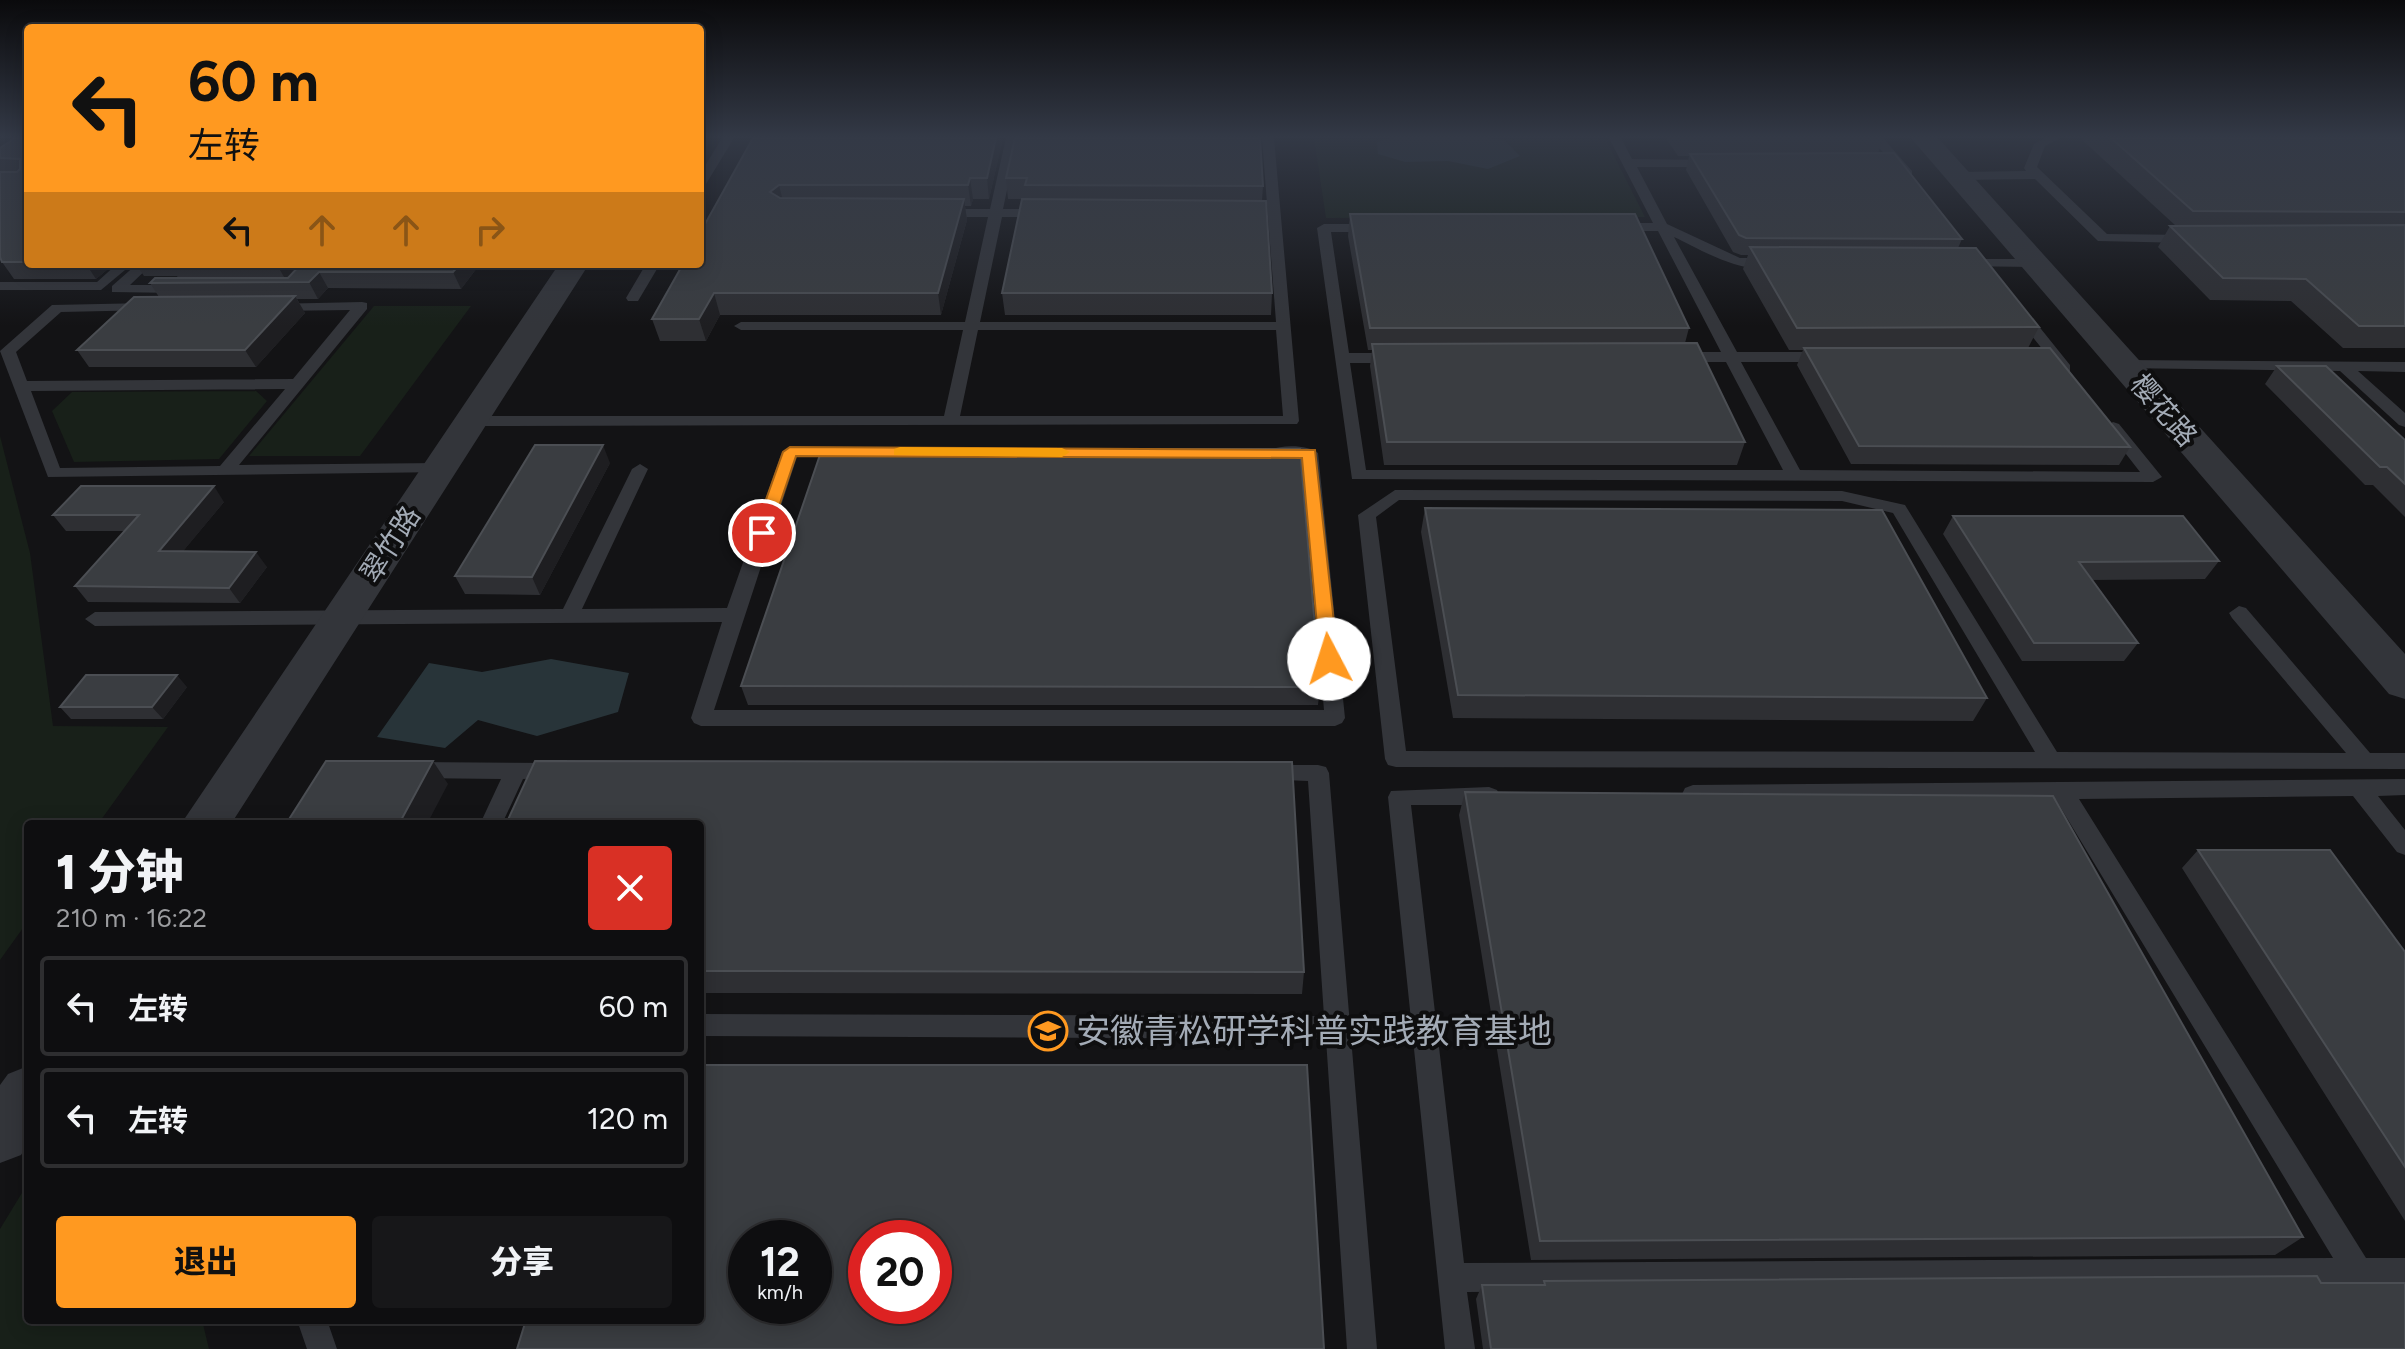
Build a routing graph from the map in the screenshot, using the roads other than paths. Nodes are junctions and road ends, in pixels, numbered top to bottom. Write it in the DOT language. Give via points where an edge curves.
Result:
graph roads {
  1 [pos="999,201"];
  2 [pos="1266,201"];
  3 [pos="1650,201"];
  4 [pos="1980,201"];
  5 [pos="2065,201"];
  6 [pos="920,213"];
  7 [pos="996,213"];
  8 [pos="1058,213"];
  9 [pos="1602,227"];
  10 [pos="1664,227"];
  11 [pos="1386,228"];
  12 [pos="2198,239"];
  13 [pos="1784,262"];
  14 [pos="1941,263"];
  15 [pos="2035,263"];
  16 [pos="121,268"];
  17 [pos="141,268"];
  18 [pos="571,268"];
  19 [pos="651,268"];
  20 [pos="0,286"];
  21 [pos="197,289"];
  22 [pos="633,298"];
  23 [pos="2012,303"];
  24 [pos="164,307"];
  25 [pos="256,307"];
  26 [pos="972,324"];
  27 [pos="741,326"];
  28 [pos="1283,326"];
  29 [pos="1654,357"];
  30 [pos="1731,357"];
  31 [pos="1839,357"];
  32 [pos="1342,358"];
  33 [pos="1420,358"];
  34 [pos="2125,365"];
  35 [pos="2343,366"];
  36 [pos="2405,367"];
  37 [pos="2075,381"];
  38 [pos="298,384"];
  39 [pos="21,386"];
  40 [pos="2104,417"];
  41 [pos="471,421"];
  42 [pos="951,421"];
  43 [pos="2405,422"];
  44 [pos="869,452"];
  45 [pos="1247,453"];
  46 [pos="440,468"];
  47 [pos="640,469"];
  48 [pos="225,471"];
  49 [pos="1794,475"];
  50 [pos="2239,613"];
  51 [pos="734,615"];
  52 [pos="569,616"];
  53 [pos="342,617"];
  54 [pos="95,619"];
  55 [pos="2405,683"];
  56 [pos="2051,760"];
  57 [pos="2365,761"];
  58 [pos="2405,761"];
  59 [pos="397,770"];
  60 [pos="516,770"];
  61 [pos="579,771"];
  62 [pos="1240,773"];
  63 [pos="2358,787"];
  64 [pos="2405,787"];
  65 [pos="2062,791"];
  66 [pos="1667,794"];
  67 [pos="1510,796"];
  68 [pos="208,820"];
  69 [pos="493,820"];
  70 [pos="2405,846"];
  71 [pos="704,1025"];
  72 [pos="1338,1028"];
  73 [pos="24,1099"];
  74 [pos="0,1135"];
  75 [pos="2358,1272"];
  76 [pos="2405,1272"];
  77 [pos="1451,1278"];
  78 [pos="313,1324"];
  79 [pos="322,1349"];
  80 [pos="1362,1349"];
  81 [pos="1460,1349"];
  1 -- 7 [label="lane"];
  2 -- 28 [label="lane"];
  3 -- 10 [label="lane"];
  4 -- 15 [label="street, 樱花路"];
  5 -- 12 [label="lane" via="2103,238"];
  6 -- 7 [label="lane"];
  7 -- 8 [label="lane"];
  7 -- 26 [label="lane"];
  9 -- 10 [label="lane"];
  10 -- 13 [label="lane" via="1738,262"];
  10 -- 30 [label="lane"];
  11 -- 32 [label="lane" via="1324,228"];
  14 -- 15 [label="lane"];
  15 -- 34 [label="street, 樱花路"];
  16 -- 20 [label="lane" via="101,286"];
  17 -- 21 [label="lane" via="117,289"];
  18 -- 41 [label="street, 翠竹路"];
  19 -- 22 [label="lane"];
  23 -- 37 [label="lane" via="2048,357"];
  24 -- 39 [label="lane" via="57,308 8,351"];
  25 -- 38 [label="lane" via="362,306"];
  26 -- 27 [label="lane"];
  26 -- 28 [label="lane"];
  26 -- 42 [label="lane"];
  28 -- 42 [label="lane" via="1291,421"];
  29 -- 30 [label="lane"];
  30 -- 31 [label="lane"];
  30 -- 49 [label="lane"];
  32 -- 33 [label="lane"];
  32 -- 49 [label="lane" via="1358,475"];
  34 -- 35 [label="lane"];
  34 -- 55 [label="street, 樱花路"];
  35 -- 36 [label="lane"];
  35 -- 43 [label="lane"];
  38 -- 39 [label="lane"];
  38 -- 48 [label="lane"];
  39 -- 48 [label="lane" via="54,473"];
  40 -- 49 [label="lane" via="2153,477"];
  41 -- 42 [label="lane"];
  41 -- 46 [label="street, 翠竹路"];
  44 -- 51 [label="lane" via="790,452"];
  45 -- 51 [label="lane" via="1310,453 1335,718 701,718"];
  46 -- 48 [label="lane"];
  46 -- 53 [label="street, 翠竹路"];
  47 -- 52 [label="lane"];
  50 -- 57 [label="lane"];
  51 -- 52 [label="lane"];
  52 -- 53 [label="lane"];
  53 -- 54 [label="lane"];
  53 -- 68 [label="street, 翠竹路"];
  56 -- 56 [label="lane" via="1396,759 1367,515 1395,495 1842,496 1899,509"];
  56 -- 57 [label="lane"];
  57 -- 58 [label="lane"];
  59 -- 60 [label="lane"];
  60 -- 61 [label="lane"];
  60 -- 69 [label="lane"];
  62 -- 72 [label="lane" via="1318,773"];
  63 -- 64 [label="lane"];
  63 -- 65 [label="lane"];
  63 -- 70 [label="lane"];
  65 -- 66 [label="lane"];
  65 -- 75 [label="lane"];
  67 -- 77 [label="lane" via="1399,797"];
  71 -- 72 [label="lane"];
  72 -- 80 [label="lane"];
  73 -- 74 [label="street"];
  75 -- 76 [label="lane"];
  75 -- 77 [label="lane"];
  77 -- 81 [label="lane"];
  78 -- 79 [label="lane"];
}
